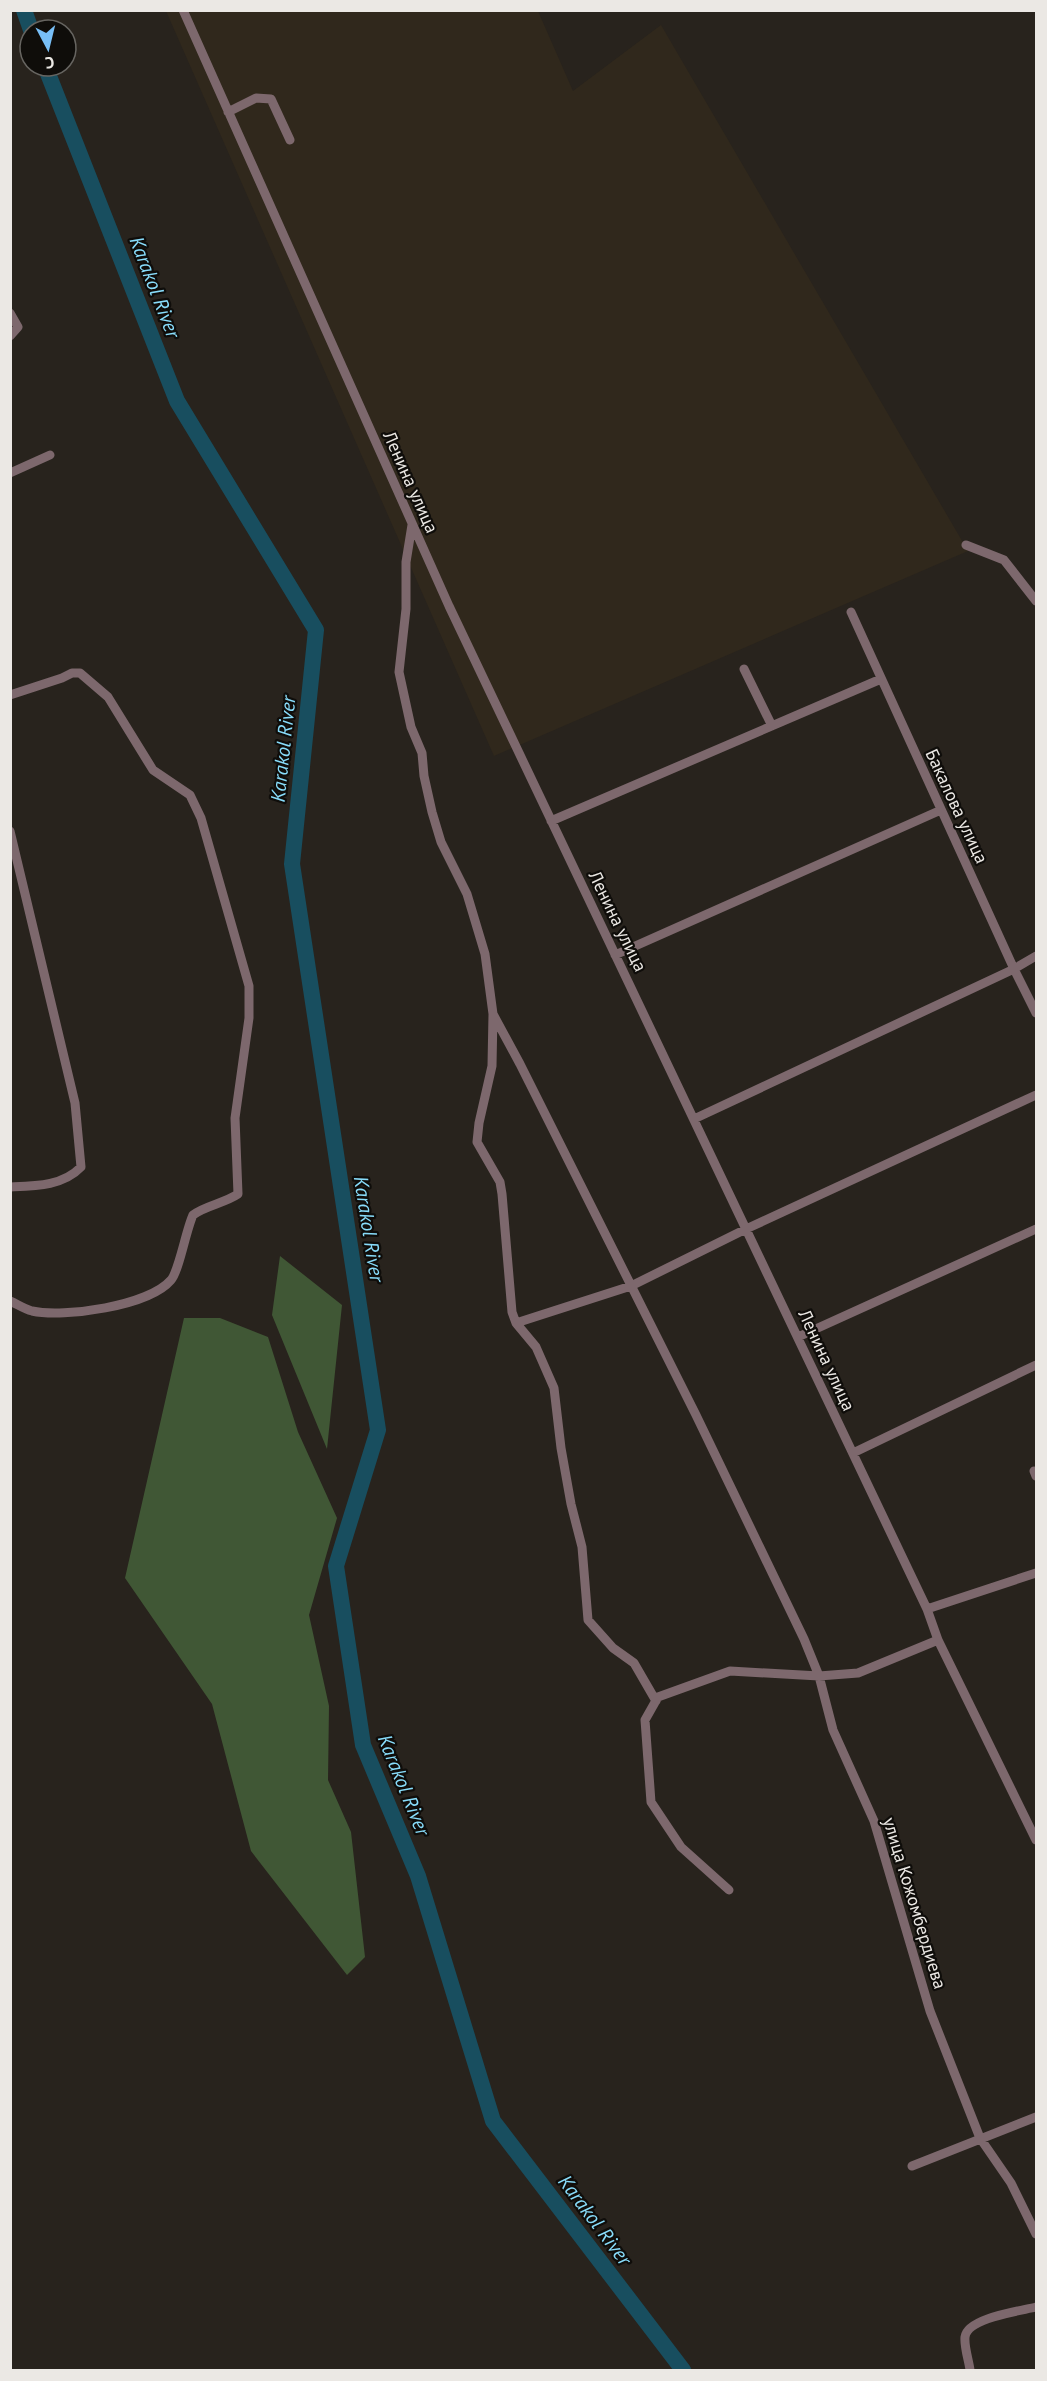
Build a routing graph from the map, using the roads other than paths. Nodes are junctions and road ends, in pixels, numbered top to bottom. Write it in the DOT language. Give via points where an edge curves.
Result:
graph roads {
  1 [pos="183,10"];
  2 [pos="228,112"];
  3 [pos="290,140"];
  4 [pos="10,313"];
  5 [pos="10,336"];
  6 [pos="50,455"];
  7 [pos="10,473"];
  8 [pos="412,525"];
  9 [pos="966,545"];
  10 [pos="1036,601"];
  11 [pos="851,612"];
  12 [pos="744,669"];
  13 [pos="881,679"];
  14 [pos="10,695"];
  15 [pos="772,726"];
  16 [pos="941,810"];
  17 [pos="551,821"];
  18 [pos="10,831"];
  19 [pos="615,955"];
  20 [pos="1036,956"];
  21 [pos="1014,969"];
  22 [pos="1036,1013"];
  23 [pos="493,1014"];
  24 [pos="1036,1095"];
  25 [pos="694,1119"];
  26 [pos="10,1187"];
  27 [pos="746,1229"];
  28 [pos="1036,1229"];
  29 [pos="631,1286"];
  30 [pos="10,1301"];
  31 [pos="516,1323"];
  32 [pos="798,1337"];
  33 [pos="1036,1365"];
  34 [pos="853,1453"];
  35 [pos="1036,1573"];
  36 [pos="927,1609"];
  37 [pos="938,1640"];
  38 [pos="819,1676"];
  39 [pos="656,1701"];
  40 [pos="1036,1840"];
  41 [pos="729,1890"];
  42 [pos="1036,2117"];
  43 [pos="980,2139"];
  44 [pos="912,2166"];
  45 [pos="1036,2234"];
  46 [pos="1036,2307"];
  47 [pos="970,2370"];
  1 -- 2 [label="street, Ленина улица"];
  2 -- 3 [label="street" via="256,98 271,99"];
  2 -- 8 [label="street, Ленина улица"];
  4 -- 5 [label="street" via="18,327"];
  6 -- 7 [label="street"];
  8 -- 17 [label="street, Ленина улица"];
  8 -- 23 [label="street" via="399,672 441,842 478,925"];
  9 -- 10 [label="street" via="1004,560"];
  11 -- 13 [label="street, Бакалова улица"];
  12 -- 15 [label="street"];
  13 -- 15 [label="street"];
  13 -- 16 [label="street, Бакалова улица"];
  14 -- 30 [label="street" via="80,673 108,697 153,770 190,795 201,818 249,986 235,1118 238,1194 194,1215 173,1279 140,1298 106,1309 57,1313 31,1310"];
  15 -- 17 [label="street"];
  16 -- 19 [label="street"];
  16 -- 21 [label="street, Бакалова улица"];
  17 -- 19 [label="street, Ленина улица"];
  18 -- 26 [label="street" via="75,1103 81,1167 62,1181"];
  19 -- 25 [label="street, Ленина улица"];
  20 -- 21 [label="street"];
  21 -- 22 [label="street, Бакалова улица"];
  21 -- 25 [label="street"];
  23 -- 29 [label="street, улица Кожомбердиева"];
  23 -- 31 [label="street" via="492,1066 477,1142 500,1182 509,1292"];
  24 -- 27 [label="street"];
  25 -- 27 [label="street, Ленина улица"];
  27 -- 29 [label="street"];
  27 -- 32 [label="street, Ленина улица"];
  28 -- 32 [label="street"];
  29 -- 31 [label="street"];
  29 -- 38 [label="street, улица Кожомбердиева" via="768,1560"];
  31 -- 39 [label="street" via="536,1347 554,1388 561,1448 582,1547 588,1620 634,1663"];
  32 -- 34 [label="street, Ленина улица"];
  33 -- 34 [label="street"];
  34 -- 36 [label="street, Ленина улица"];
  35 -- 36 [label="street"];
  36 -- 37 [label="street, Ленина улица"];
  37 -- 38 [label="street" via="858,1673"];
  37 -- 40 [label="street, Ленина улица"];
  38 -- 39 [label="street" via="730,1671 658,1696"];
  38 -- 43 [label="street, улица Кожомбердиева" via="833,1730 874,1821 930,2010"];
  39 -- 41 [label="street" via="645,1720 651,1802 681,1847"];
  42 -- 43 [label="street"];
  43 -- 44 [label="street"];
  43 -- 45 [label="street, улица Кожомбердиева" via="1011,2183"];
  46 -- 47 [label="street" via="978,2322 968,2329 965,2337"];
}
